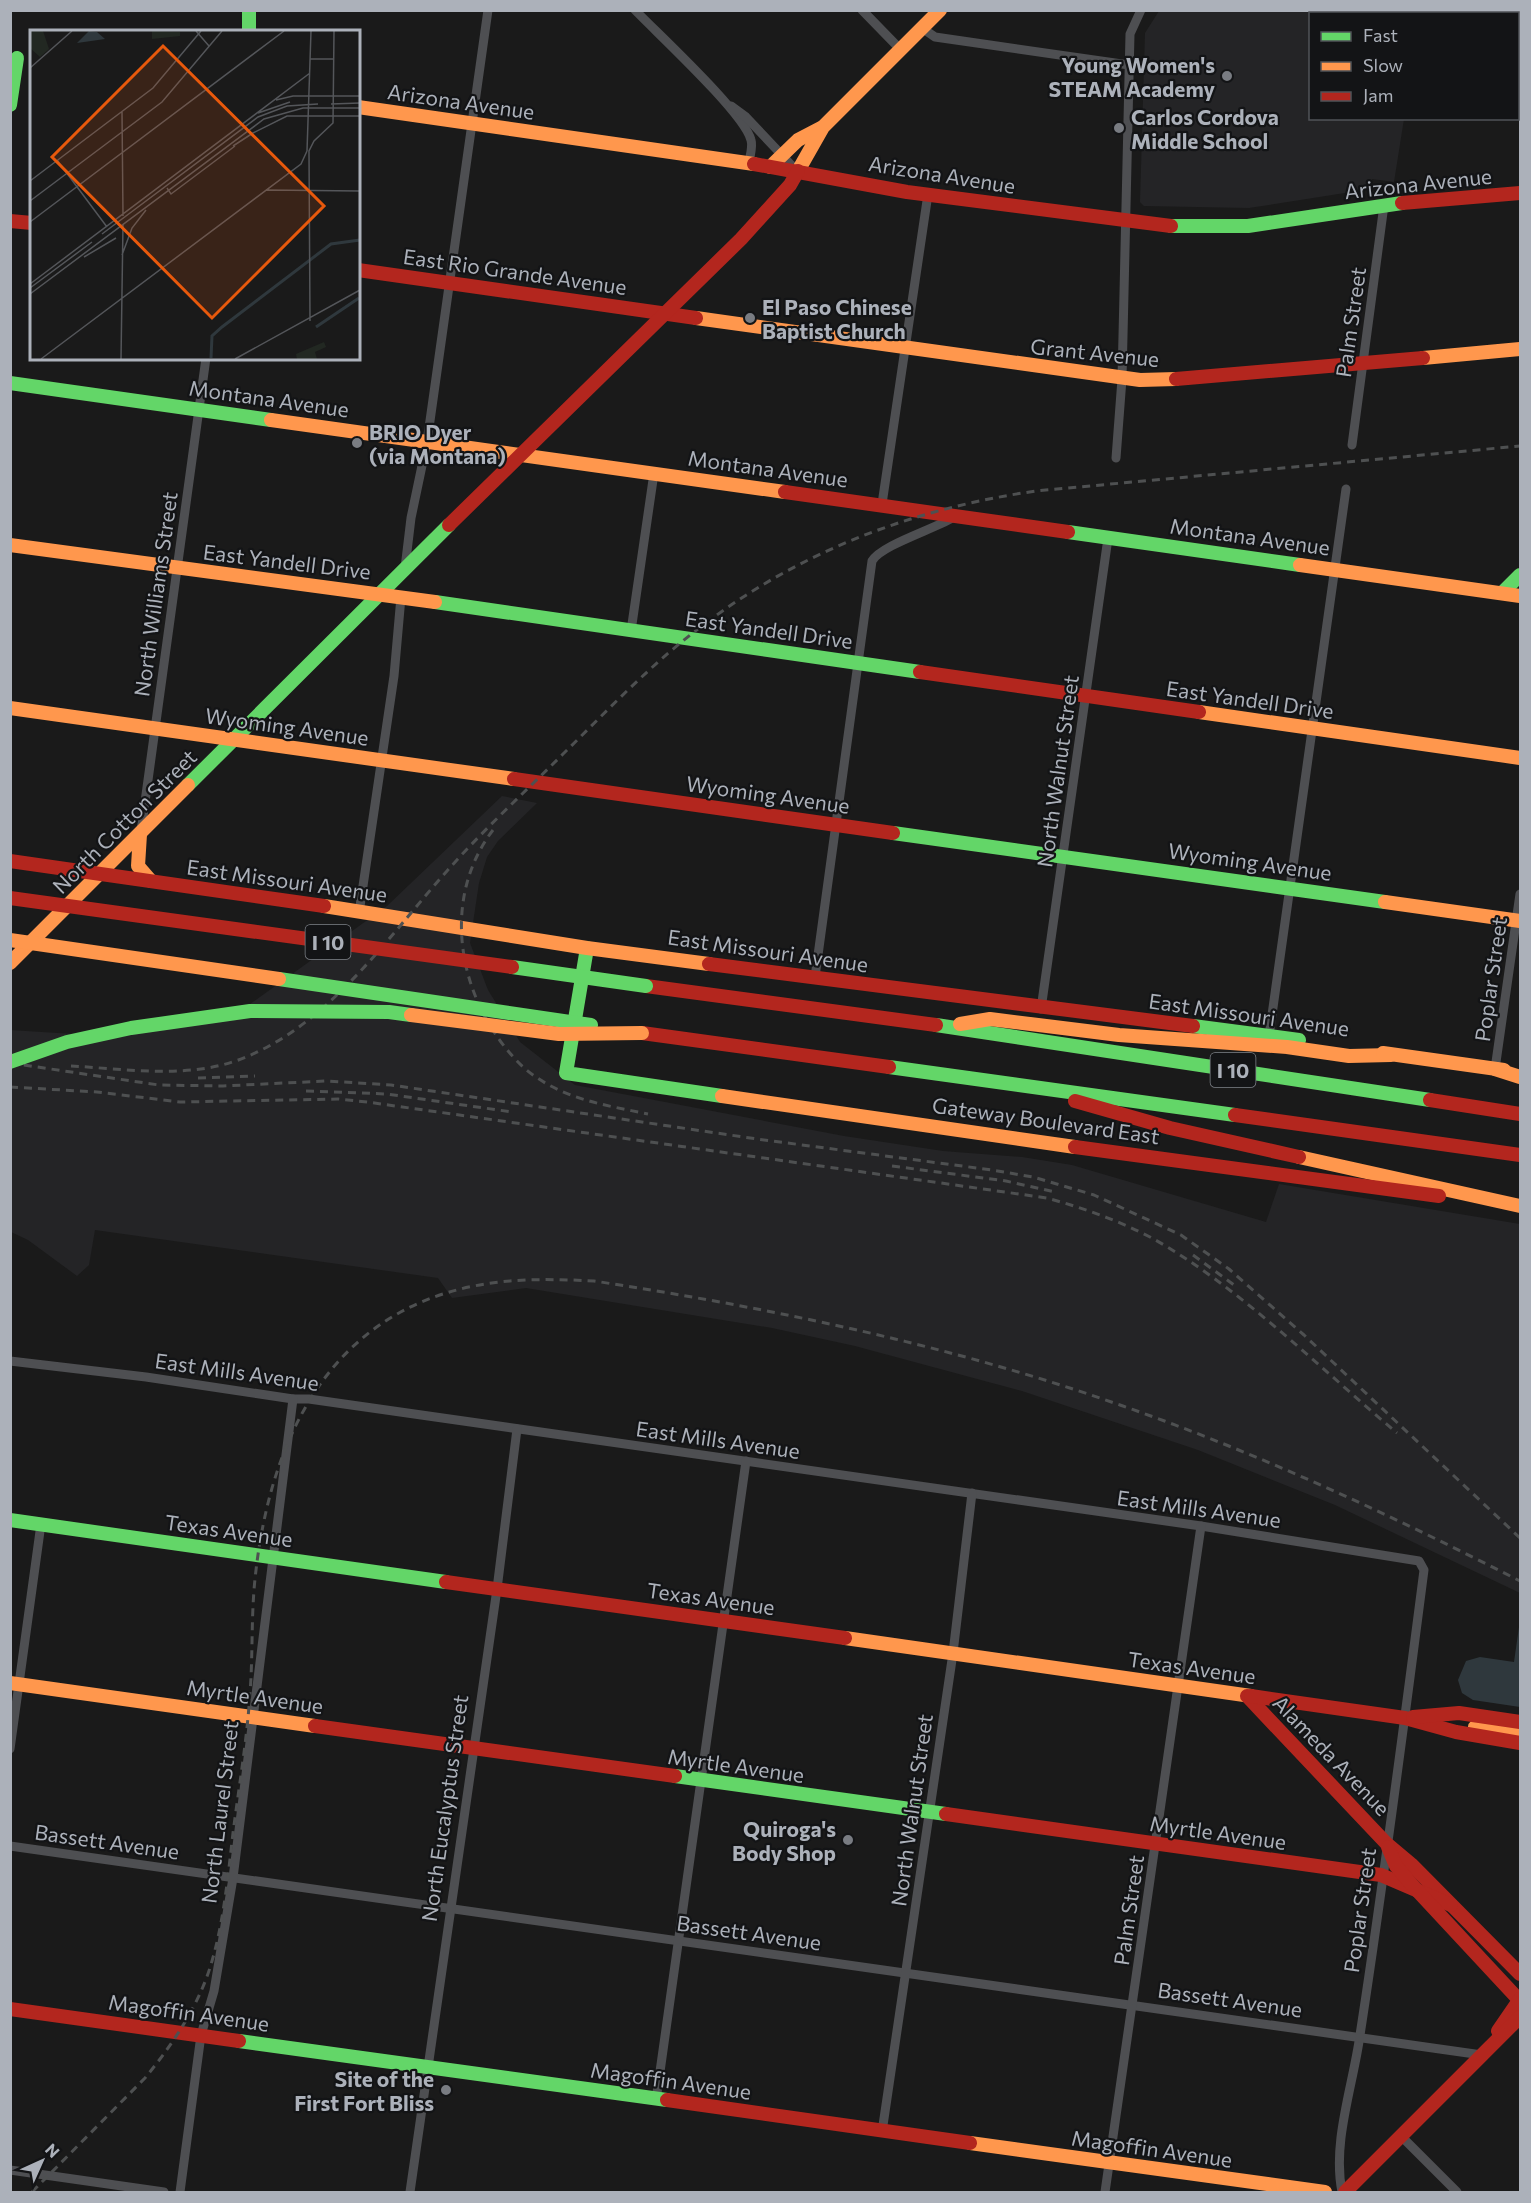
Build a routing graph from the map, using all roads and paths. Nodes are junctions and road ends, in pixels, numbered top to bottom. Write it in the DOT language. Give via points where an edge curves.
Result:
graph roads {
  1 [pos="249,10"];
  2 [pos="488,10"];
  3 [pos="635,10"];
  4 [pos="862,10"];
  5 [pos="940,10"];
  6 [pos="1141,10"];
  7 [pos="922,28"];
  8 [pos="249,30"];
  9 [pos="900,50"];
  10 [pos="14,58"];
  11 [pos="30,60"];
  12 [pos="1129,65"];
  13 [pos="724,101"];
  14 [pos="10,105"];
  15 [pos="360,107"];
  16 [pos="472,123"];
  17 [pos="823,127"];
  18 [pos="783,155"];
  19 [pos="749,163"];
  20 [pos="770,166"];
  21 [pos="797,171"];
  22 [pos="1521,193"];
  23 [pos="928,194"];
  24 [pos="1384,205"];
  25 [pos="10,220"];
  26 [pos="1125,221"];
  27 [pos="30,224"];
  28 [pos="360,270"];
  29 [pos="450,282"];
  30 [pos="666,313"];
  31 [pos="905,349"];
  32 [pos="1521,349"];
  33 [pos="206,360"];
  34 [pos="1362,364"];
  35 [pos="1122,379"];
  36 [pos="10,383"];
  37 [pos="199,409"];
  38 [pos="427,442"];
  39 [pos="1352,445"];
  40 [pos="523,455"];
  41 [pos="1116,458"];
  42 [pos="654,473"];
  43 [pos="1346,489"];
  44 [pos="882,504"];
  45 [pos="958,515"];
  46 [pos="1108,538"];
  47 [pos="10,545"];
  48 [pos="178,568"];
  49 [pos="405,568"];
  50 [pos="1334,569"];
  51 [pos="1521,576"];
  52 [pos="1502,593"];
  53 [pos="379,594"];
  54 [pos="1521,596"];
  55 [pos="401,597"];
  56 [pos="631,631"];
  57 [pos="858,663"];
  58 [pos="1085,697"];
  59 [pos="10,708"];
  60 [pos="154,728"];
  61 [pos="1312,729"];
  62 [pos="235,740"];
  63 [pos="1521,758"];
  64 [pos="382,760"];
  65 [pos="836,824"];
  66 [pos="140,834"];
  67 [pos="1063,856"];
  68 [pos="10,861"];
  69 [pos="100,874"];
  70 [pos="151,881"];
  71 [pos="1290,888"];
  72 [pos="1521,894"];
  73 [pos="10,898"];
  74 [pos="359,913"];
  75 [pos="1519,920"];
  76 [pos="10,940"];
  77 [pos="587,948"];
  78 [pos="10,963"];
  79 [pos="814,977"];
  80 [pos="1041,1009"];
  81 [pos="945,1026"];
  82 [pos="642,1033"];
  83 [pos="1269,1036"];
  84 [pos="1391,1055"];
  85 [pos="10,1062"];
  86 [pos="1495,1069"];
  87 [pos="1521,1072"];
  88 [pos="1521,1077"];
  89 [pos="1007,1082"];
  90 [pos="1521,1114"];
  91 [pos="1521,1155"];
  92 [pos="1521,1207"];
  93 [pos="10,1361"];
  94 [pos="293,1399"];
  95 [pos="517,1429"];
  96 [pos="746,1461"];
  97 [pos="972,1493"];
  98 [pos="10,1520"];
  99 [pos="41,1524"];
  100 [pos="1201,1526"];
  101 [pos="275,1558"];
  102 [pos="1419,1561"];
  103 [pos="497,1589"];
  104 [pos="724,1621"];
  105 [pos="953,1653"];
  106 [pos="15,1684"];
  107 [pos="1178,1686"];
  108 [pos="1247,1696"];
  109 [pos="253,1716"];
  110 [pos="1405,1718"];
  111 [pos="1521,1722"];
  112 [pos="1521,1732"];
  113 [pos="1521,1743"];
  114 [pos="10,1749"];
  115 [pos="474,1749"];
  116 [pos="701,1781"];
  117 [pos="928,1813"];
  118 [pos="1386,1843"];
  119 [pos="10,1845"];
  120 [pos="1155,1845"];
  121 [pos="1382,1875"];
  122 [pos="233,1878"];
  123 [pos="1413,1886"];
  124 [pos="1451,1905"];
  125 [pos="452,1908"];
  126 [pos="678,1940"];
  127 [pos="906,1972"];
  128 [pos="1521,1974"];
  129 [pos="1520,2000"];
  130 [pos="1133,2004"];
  131 [pos="10,2009"];
  132 [pos="1521,2017"];
  133 [pos="201,2035"];
  134 [pos="1360,2036"];
  135 [pos="1482,2055"];
  136 [pos="428,2067"];
  137 [pos="656,2100"];
  138 [pos="882,2132"];
  139 [pos="1401,2136"];
  140 [pos="1109,2164"];
  141 [pos="10,2170"];
  142 [pos="164,2193"];
  143 [pos="180,2193"];
  144 [pos="410,2193"];
  145 [pos="1105,2193"];
  146 [pos="1325,2193"];
  147 [pos="1343,2193"];
  148 [pos="1457,2193"];
  1 -- 8 [label="main road"];
  2 -- 16 [label="street"];
  3 -- 13 [label="street"];
  4 -- 9 [label="street"];
  5 -- 7 [label="main road, North Cotton Street"];
  6 -- 12 [label="street" via="1130,34"];
  7 -- 9 [label="main road, North Cotton Street"];
  7 -- 12 [label="street" via="935,37"];
  9 -- 17 [label="main road, North Cotton Street"];
  10 -- 11 [label="main road"];
  10 -- 14 [label="main road"];
  12 -- 26 [label="street"];
  13 -- 18 [label="street" via="746,117"];
  13 -- 19 [label="street" via="749,135"];
  15 -- 16 [label="main road, Arizona Avenue"];
  16 -- 19 [label="main road, Arizona Avenue"];
  16 -- 29 [label="street"];
  17 -- 18 [label="main road" via="798,140"];
  17 -- 21 [label="main road, North Cotton Street"];
  18 -- 20 [label="main road"];
  18 -- 21 [label="street"];
  19 -- 20 [label="main road, Arizona Avenue"];
  20 -- 21 [label="main road, Arizona Avenue"];
  21 -- 23 [label="main road, Arizona Avenue"];
  21 -- 30 [label="main road, North Cotton Street" via="781,196"];
  22 -- 24 [label="main road, Arizona Avenue"];
  23 -- 26 [label="main road, Arizona Avenue"];
  23 -- 31 [label="street"];
  24 -- 26 [label="main road, Arizona Avenue" via="1248,226"];
  24 -- 34 [label="street, Palm Street"];
  25 -- 27 [label="main road"];
  26 -- 35 [label="street"];
  28 -- 29 [label="main road, East Rio Grande Avenue"];
  29 -- 30 [label="main road, East Rio Grande Avenue"];
  29 -- 38 [label="street"];
  30 -- 31 [label="main road, Grant Avenue"];
  30 -- 40 [label="main road, North Cotton Street"];
  31 -- 35 [label="main road, Grant Avenue"];
  31 -- 44 [label="street"];
  32 -- 34 [label="main road, Grant Avenue"];
  33 -- 37 [label="street, North Williams Street"];
  34 -- 35 [label="main road, Grant Avenue" via="1172,381"];
  34 -- 39 [label="street, Palm Street"];
  35 -- 41 [label="street"];
  36 -- 37 [label="main road, Montana Avenue"];
  37 -- 38 [label="main road, Montana Avenue"];
  37 -- 48 [label="street, North Williams Street"];
  38 -- 40 [label="main road, Montana Avenue"];
  38 -- 49 [label="street"];
  40 -- 42 [label="main road, Montana Avenue"];
  40 -- 49 [label="main road, North Cotton Street"];
  42 -- 44 [label="main road, Montana Avenue"];
  42 -- 56 [label="street"];
  43 -- 50 [label="street"];
  44 -- 45 [label="main road, Montana Avenue"];
  45 -- 46 [label="main road, Montana Avenue"];
  45 -- 57 [label="street" via="876,554"];
  46 -- 50 [label="main road, Montana Avenue"];
  46 -- 58 [label="street, North Walnut Street"];
  47 -- 48 [label="main road, East Yandell Drive"];
  48 -- 53 [label="main road, East Yandell Drive"];
  48 -- 60 [label="street, North Williams Street"];
  49 -- 53 [label="main road, North Cotton Street"];
  49 -- 55 [label="main road"];
  50 -- 52 [label="main road, Montana Avenue"];
  50 -- 61 [label="street"];
  51 -- 52 [label="main road"];
  52 -- 54 [label="main road, Montana Avenue"];
  53 -- 55 [label="main road, East Yandell Drive"];
  53 -- 62 [label="main road, North Cotton Street"];
  55 -- 56 [label="main road, East Yandell Drive"];
  55 -- 64 [label="street"];
  56 -- 57 [label="main road, East Yandell Drive"];
  57 -- 58 [label="main road, East Yandell Drive"];
  57 -- 65 [label="street"];
  58 -- 61 [label="main road, East Yandell Drive"];
  58 -- 67 [label="street, North Walnut Street"];
  59 -- 60 [label="main road, Wyoming Avenue"];
  60 -- 62 [label="main road, Wyoming Avenue"];
  60 -- 66 [label="street, North Williams Street"];
  61 -- 63 [label="main road, East Yandell Drive"];
  61 -- 71 [label="street"];
  62 -- 64 [label="main road, Wyoming Avenue"];
  62 -- 66 [label="main road, North Cotton Street"];
  64 -- 65 [label="main road, Wyoming Avenue"];
  64 -- 74 [label="street"];
  65 -- 67 [label="main road, Wyoming Avenue"];
  65 -- 79 [label="street"];
  66 -- 69 [label="main road, North Cotton Street"];
  66 -- 70 [label="main road" via="135,860 141,874"];
  67 -- 71 [label="main road, Wyoming Avenue"];
  67 -- 80 [label="street, North Walnut Street"];
  68 -- 69 [label="main road, East Missouri Avenue"];
  69 -- 70 [label="main road, East Missouri Avenue"];
  69 -- 78 [label="main road, North Cotton Street"];
  70 -- 74 [label="main road, East Missouri Avenue"];
  71 -- 75 [label="main road, Wyoming Avenue"];
  71 -- 83 [label="street"];
  72 -- 75 [label="street, Poplar Street"];
  73 -- 81 [label="main road, I 10, bridge"];
  74 -- 77 [label="main road, East Missouri Avenue"];
  75 -- 86 [label="street, Poplar Street"];
  76 -- 82 [label="main road, I 10, bridge"];
  77 -- 79 [label="main road, East Missouri Avenue"];
  77 -- 92 [label="main road, Gateway Boulevard East" via="566,1073"];
  79 -- 80 [label="main road, East Missouri Avenue"];
  80 -- 83 [label="main road, East Missouri Avenue"];
  81 -- 84 [label="main road" via="990,1019 1349,1056"];
  81 -- 90 [label="main road, I 10"];
  82 -- 85 [label="main road, bridge" via="559,1035 389,1012 250,1011 131,1028 67,1042"];
  82 -- 89 [label="main road, I 10"];
  83 -- 84 [label="main road, East Missouri Avenue"];
  84 -- 86 [label="main road, East Missouri Avenue"];
  86 -- 87 [label="main road, East Missouri Avenue"];
  86 -- 88 [label="main road"];
  89 -- 91 [label="main road, I 10"];
  89 -- 92 [label="main road" via="1170,1128"];
  93 -- 94 [label="street, East Mills Avenue"];
  94 -- 95 [label="street, East Mills Avenue"];
  94 -- 101 [label="street, North Laurel Street"];
  95 -- 96 [label="street, East Mills Avenue"];
  95 -- 103 [label="street, North Eucalyptus Street"];
  96 -- 97 [label="street, East Mills Avenue"];
  96 -- 104 [label="street"];
  97 -- 100 [label="street, East Mills Avenue"];
  97 -- 105 [label="street, North Walnut Street"];
  98 -- 99 [label="main road, Texas Avenue"];
  99 -- 101 [label="main road, Texas Avenue"];
  99 -- 106 [label="street"];
  100 -- 102 [label="street, East Mills Avenue"];
  100 -- 107 [label="street, Palm Street"];
  101 -- 103 [label="main road, Texas Avenue"];
  101 -- 109 [label="street, North Laurel Street"];
  102 -- 110 [label="street, Poplar Street" via="1424,1570"];
  103 -- 104 [label="main road, Texas Avenue"];
  103 -- 115 [label="street, North Eucalyptus Street"];
  104 -- 105 [label="main road, Texas Avenue"];
  104 -- 116 [label="street"];
  105 -- 107 [label="main road, Texas Avenue"];
  105 -- 117 [label="street, North Walnut Street"];
  106 -- 109 [label="main road, Myrtle Avenue"];
  106 -- 114 [label="street"];
  107 -- 108 [label="main road, Texas Avenue"];
  107 -- 120 [label="street, Palm Street"];
  108 -- 110 [label="main road, Texas Avenue"];
  108 -- 118 [label="main road, Alameda Avenue"];
  109 -- 115 [label="main road, Myrtle Avenue"];
  109 -- 122 [label="street, North Laurel Street"];
  110 -- 111 [label="main road, Texas Avenue" via="1459,1713"];
  110 -- 112 [label="main road"];
  110 -- 113 [label="main road, Texas Avenue"];
  110 -- 118 [label="street, Poplar Street"];
  115 -- 116 [label="main road, Myrtle Avenue"];
  115 -- 125 [label="street, North Eucalyptus Street"];
  116 -- 117 [label="main road, Myrtle Avenue"];
  116 -- 126 [label="street"];
  117 -- 120 [label="main road, Myrtle Avenue"];
  117 -- 127 [label="street, North Walnut Street"];
  118 -- 121 [label="street, Poplar Street"];
  118 -- 123 [label="main road, Alameda Avenue" via="1396,1866"];
  118 -- 124 [label="main road, Alameda Avenue"];
  119 -- 122 [label="street, Bassett Avenue"];
  120 -- 121 [label="main road, Myrtle Avenue"];
  120 -- 130 [label="street, Palm Street"];
  121 -- 123 [label="main road, Myrtle Avenue"];
  121 -- 134 [label="street, Poplar Street"];
  122 -- 125 [label="street, Bassett Avenue"];
  122 -- 133 [label="street, North Laurel Street" via="214,1991"];
  123 -- 124 [label="main road, Myrtle Avenue"];
  123 -- 129 [label="main road, Alameda Avenue"];
  124 -- 128 [label="main road, Alameda Avenue"];
  125 -- 126 [label="street, Bassett Avenue"];
  125 -- 136 [label="street, North Eucalyptus Street"];
  126 -- 127 [label="street, Bassett Avenue"];
  126 -- 137 [label="street"];
  127 -- 130 [label="street, Bassett Avenue"];
  127 -- 138 [label="street, North Walnut Street"];
  129 -- 135 [label="main road"];
  130 -- 134 [label="street, Bassett Avenue"];
  130 -- 140 [label="street, Palm Street"];
  131 -- 133 [label="main road, Magoffin Avenue"];
  132 -- 135 [label="main road"];
  133 -- 136 [label="main road, Magoffin Avenue"];
  133 -- 143 [label="street, North Laurel Street"];
  134 -- 135 [label="street, Bassett Avenue"];
  134 -- 147 [label="street, Poplar Street" via="1337,2167"];
  135 -- 139 [label="main road"];
  136 -- 137 [label="main road, Magoffin Avenue"];
  136 -- 144 [label="street, North Eucalyptus Street"];
  137 -- 138 [label="main road, Magoffin Avenue"];
  138 -- 140 [label="main road, Magoffin Avenue"];
  139 -- 147 [label="main road"];
  139 -- 148 [label="street"];
  140 -- 145 [label="street, Palm Street"];
  140 -- 146 [label="main road, Magoffin Avenue"];
  141 -- 142 [label="street"];
}
